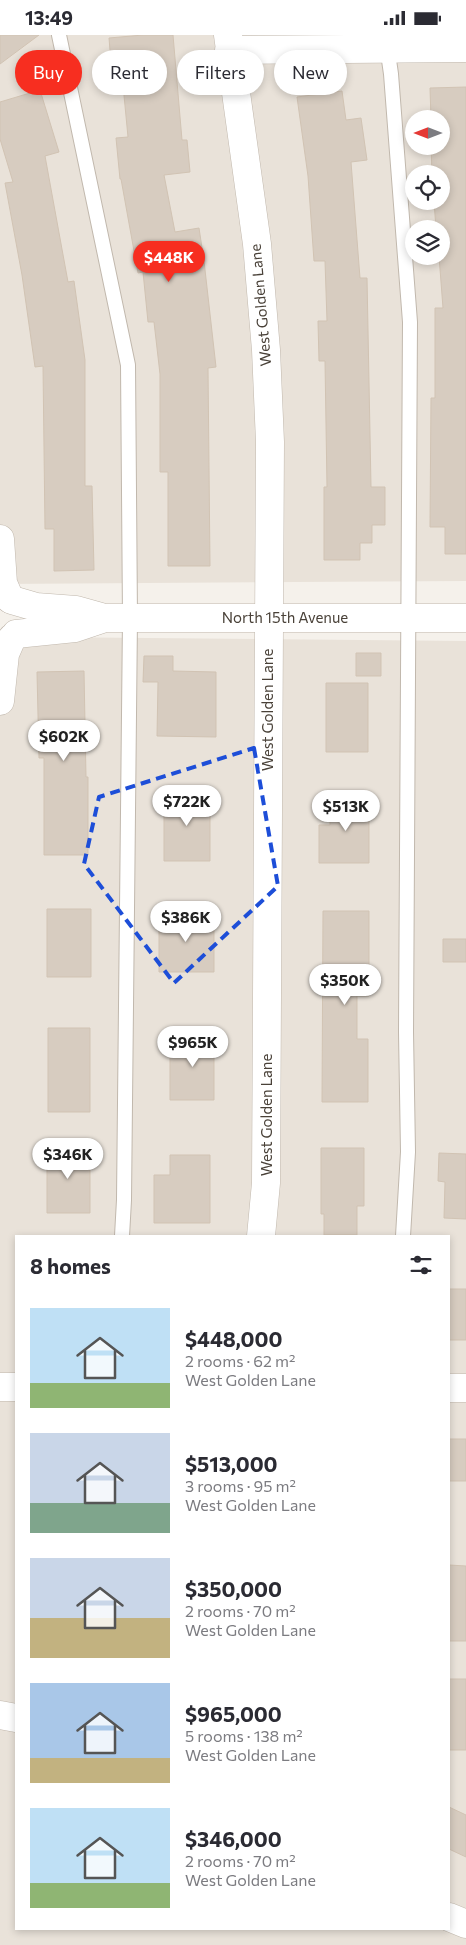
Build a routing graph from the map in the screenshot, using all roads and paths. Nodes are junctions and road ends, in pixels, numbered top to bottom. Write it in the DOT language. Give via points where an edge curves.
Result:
graph roads {
  1 [pos="59,35"];
  2 [pos="387,41"];
  3 [pos="228,42"];
  4 [pos="466,48"];
  5 [pos="0,539"];
  6 [pos="7,598"];
  7 [pos="118,618"];
  8 [pos="268,618"];
  9 [pos="410,618"];
  10 [pos="466,618"];
  11 [pos="9,638"];
  12 [pos="0,701"];
  13 [pos="122,1235"];
  14 [pos="261,1235"];
  15 [pos="403,1235"];
  16 [pos="0,1387"];
  17 [pos="15,1387"];
  18 [pos="450,1388"];
  19 [pos="466,1388"];
  20 [pos="0,1715"];
  21 [pos="15,1718"];
  22 [pos="450,1917"];
  23 [pos="466,1924"];
  1 -- 7 [label="lane" via="128,365"];
  2 -- 3 [label="street"];
  2 -- 4 [label="street"];
  2 -- 9 [label="lane" via="410,322"];
  3 -- 8 [label="street, West Golden Lane" via="257,244 266,350 270,441"];
  5 -- 6 [label="street"];
  6 -- 7 [label="street, North 15th Avenue" via="36,607"];
  6 -- 11 [label="street" via="18,609 19,617"];
  7 -- 8 [label="street, North 15th Avenue"];
  7 -- 11 [label="street, North 15th Avenue"];
  7 -- 13 [label="lane"];
  8 -- 9 [label="street, North 15th Avenue"];
  8 -- 14 [label="street, West Golden Lane" via="266,1183"];
  9 -- 10 [label="street, North 15th Avenue"];
  9 -- 15 [label="lane" via="408,1152"];
  11 -- 12 [label="street" via="4,654"];
  16 -- 17 [label="street"];
  18 -- 19 [label="street"];
  20 -- 21 [label="street"];
  22 -- 23 [label="street"];
}
